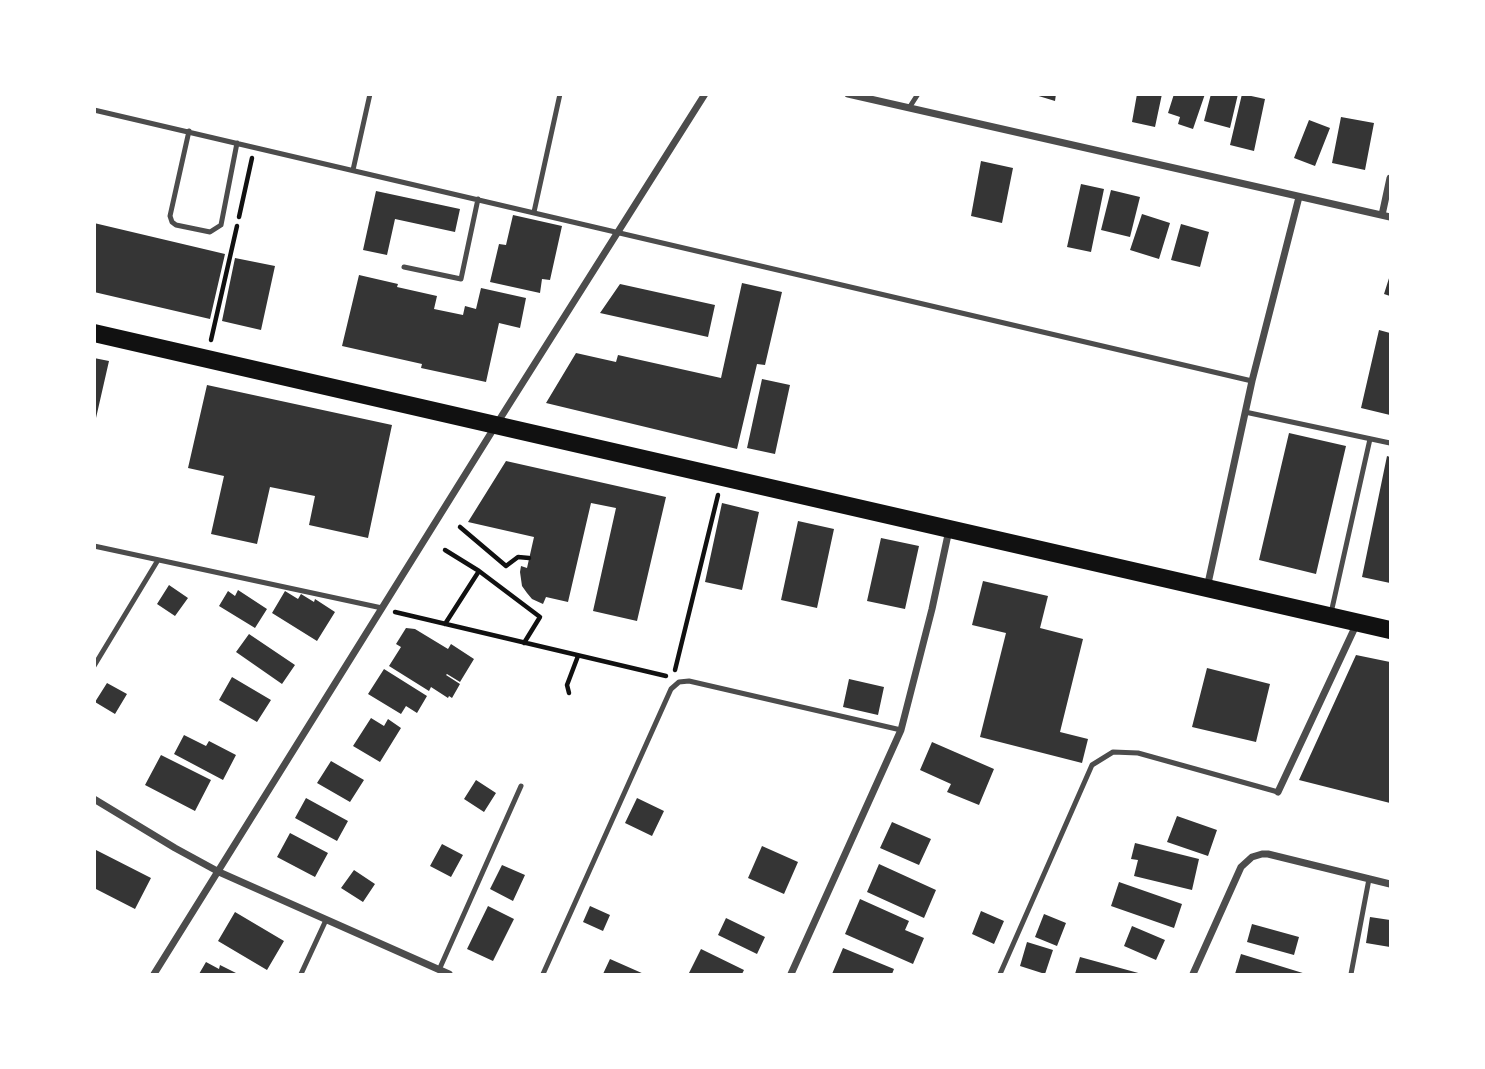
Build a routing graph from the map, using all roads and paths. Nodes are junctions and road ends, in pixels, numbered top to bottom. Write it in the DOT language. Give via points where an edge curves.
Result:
graph roads {
  1 [pos="370,94"];
  2 [pos="560,94"];
  3 [pos="705,94"];
  4 [pos="848,94"];
  5 [pos="918,94"];
  6 [pos="909,108"];
  7 [pos="94,110"];
  8 [pos="189,131"];
  9 [pos="237,143"];
  10 [pos="255,147"];
  11 [pos="353,170"];
  12 [pos="1391,178"];
  13 [pos="1299,197"];
  14 [pos="478,199"];
  15 [pos="534,212"];
  16 [pos="1386,216"];
  17 [pos="618,232"];
  18 [pos="404,267"];
  19 [pos="94,333"];
  20 [pos="206,359"];
  21 [pos="1252,381"];
  22 [pos="1245,412"];
  23 [pos="496,425"];
  24 [pos="1370,439"];
  25 [pos="1391,443"];
  26 [pos="721,477"];
  27 [pos="460,527"];
  28 [pos="950,529"];
  29 [pos="94,546"];
  30 [pos="445,550"];
  31 [pos="529,558"];
  32 [pos="158,560"];
  33 [pos="480,571"];
  34 [pos="1207,588"];
  35 [pos="382,608"];
  36 [pos="1330,617"];
  37 [pos="1357,623"];
  38 [pos="445,624"];
  39 [pos="1391,630"];
  40 [pos="523,643"];
  41 [pos="578,656"];
  42 [pos="94,666"];
  43 [pos="569,693"];
  44 [pos="901,730"];
  45 [pos="521,786"];
  46 [pos="1278,792"];
  47 [pos="94,799"];
  48 [pos="219,872"];
  49 [pos="1368,879"];
  50 [pos="1391,884"];
  51 [pos="326,920"];
  52 [pos="439,970"];
  53 [pos="155,975"];
  54 [pos="301,975"];
  55 [pos="449,975"];
  56 [pos="543,975"];
  57 [pos="791,975"];
  58 [pos="1000,975"];
  59 [pos="1194,975"];
  60 [pos="1350,975"];
  1 -- 11 [label="lane"];
  2 -- 15 [label="lane"];
  3 -- 17 [label="street"];
  4 -- 6 [label="street"];
  5 -- 6 [label="lane"];
  6 -- 13 [label="street"];
  7 -- 8 [label="lane"];
  8 -- 9 [label="lane"];
  8 -- 9 [label="lane" via="170,216 176,225 210,232 221,225"];
  9 -- 10 [label="lane"];
  10 -- 11 [label="lane"];
  10 -- 20 [label="path"];
  11 -- 14 [label="lane"];
  12 -- 16 [label="street"];
  13 -- 16 [label="street"];
  13 -- 21 [label="street"];
  14 -- 15 [label="lane"];
  14 -- 18 [label="lane" via="461,279"];
  15 -- 17 [label="lane"];
  17 -- 21 [label="lane"];
  17 -- 23 [label="street"];
  19 -- 20 [label="main road"];
  20 -- 23 [label="main road"];
  21 -- 22 [label="street"];
  22 -- 24 [label="lane"];
  22 -- 34 [label="street"];
  23 -- 26 [label="main road"];
  23 -- 35 [label="street"];
  24 -- 25 [label="lane"];
  24 -- 36 [label="lane"];
  26 -- 28 [label="main road"];
  26 -- 41 [label="path" via="673,677"];
  27 -- 31 [label="path" via="506,566 518,557"];
  28 -- 34 [label="main road"];
  28 -- 44 [label="street"];
  29 -- 32 [label="lane"];
  30 -- 33 [label="path"];
  32 -- 35 [label="lane"];
  32 -- 42 [label="lane"];
  33 -- 38 [label="path"];
  33 -- 40 [label="path" via="540,617"];
  34 -- 36 [label="main road"];
  35 -- 38 [label="path"];
  35 -- 48 [label="street"];
  36 -- 37 [label="main road"];
  37 -- 39 [label="main road"];
  37 -- 46 [label="street"];
  38 -- 40 [label="path"];
  40 -- 41 [label="path"];
  41 -- 43 [label="path" via="567,685"];
  44 -- 56 [label="lane" via="678,682"];
  44 -- 57 [label="street"];
  45 -- 52 [label="lane"];
  46 -- 58 [label="lane" via="1138,753 1113,751 1092,765"];
  47 -- 48 [label="street"];
  48 -- 51 [label="street"];
  48 -- 53 [label="street"];
  49 -- 50 [label="street"];
  49 -- 59 [label="street" via="1268,854 1252,857 1241,867"];
  49 -- 60 [label="lane"];
  51 -- 52 [label="street"];
  51 -- 54 [label="lane"];
  52 -- 55 [label="street"];
}
